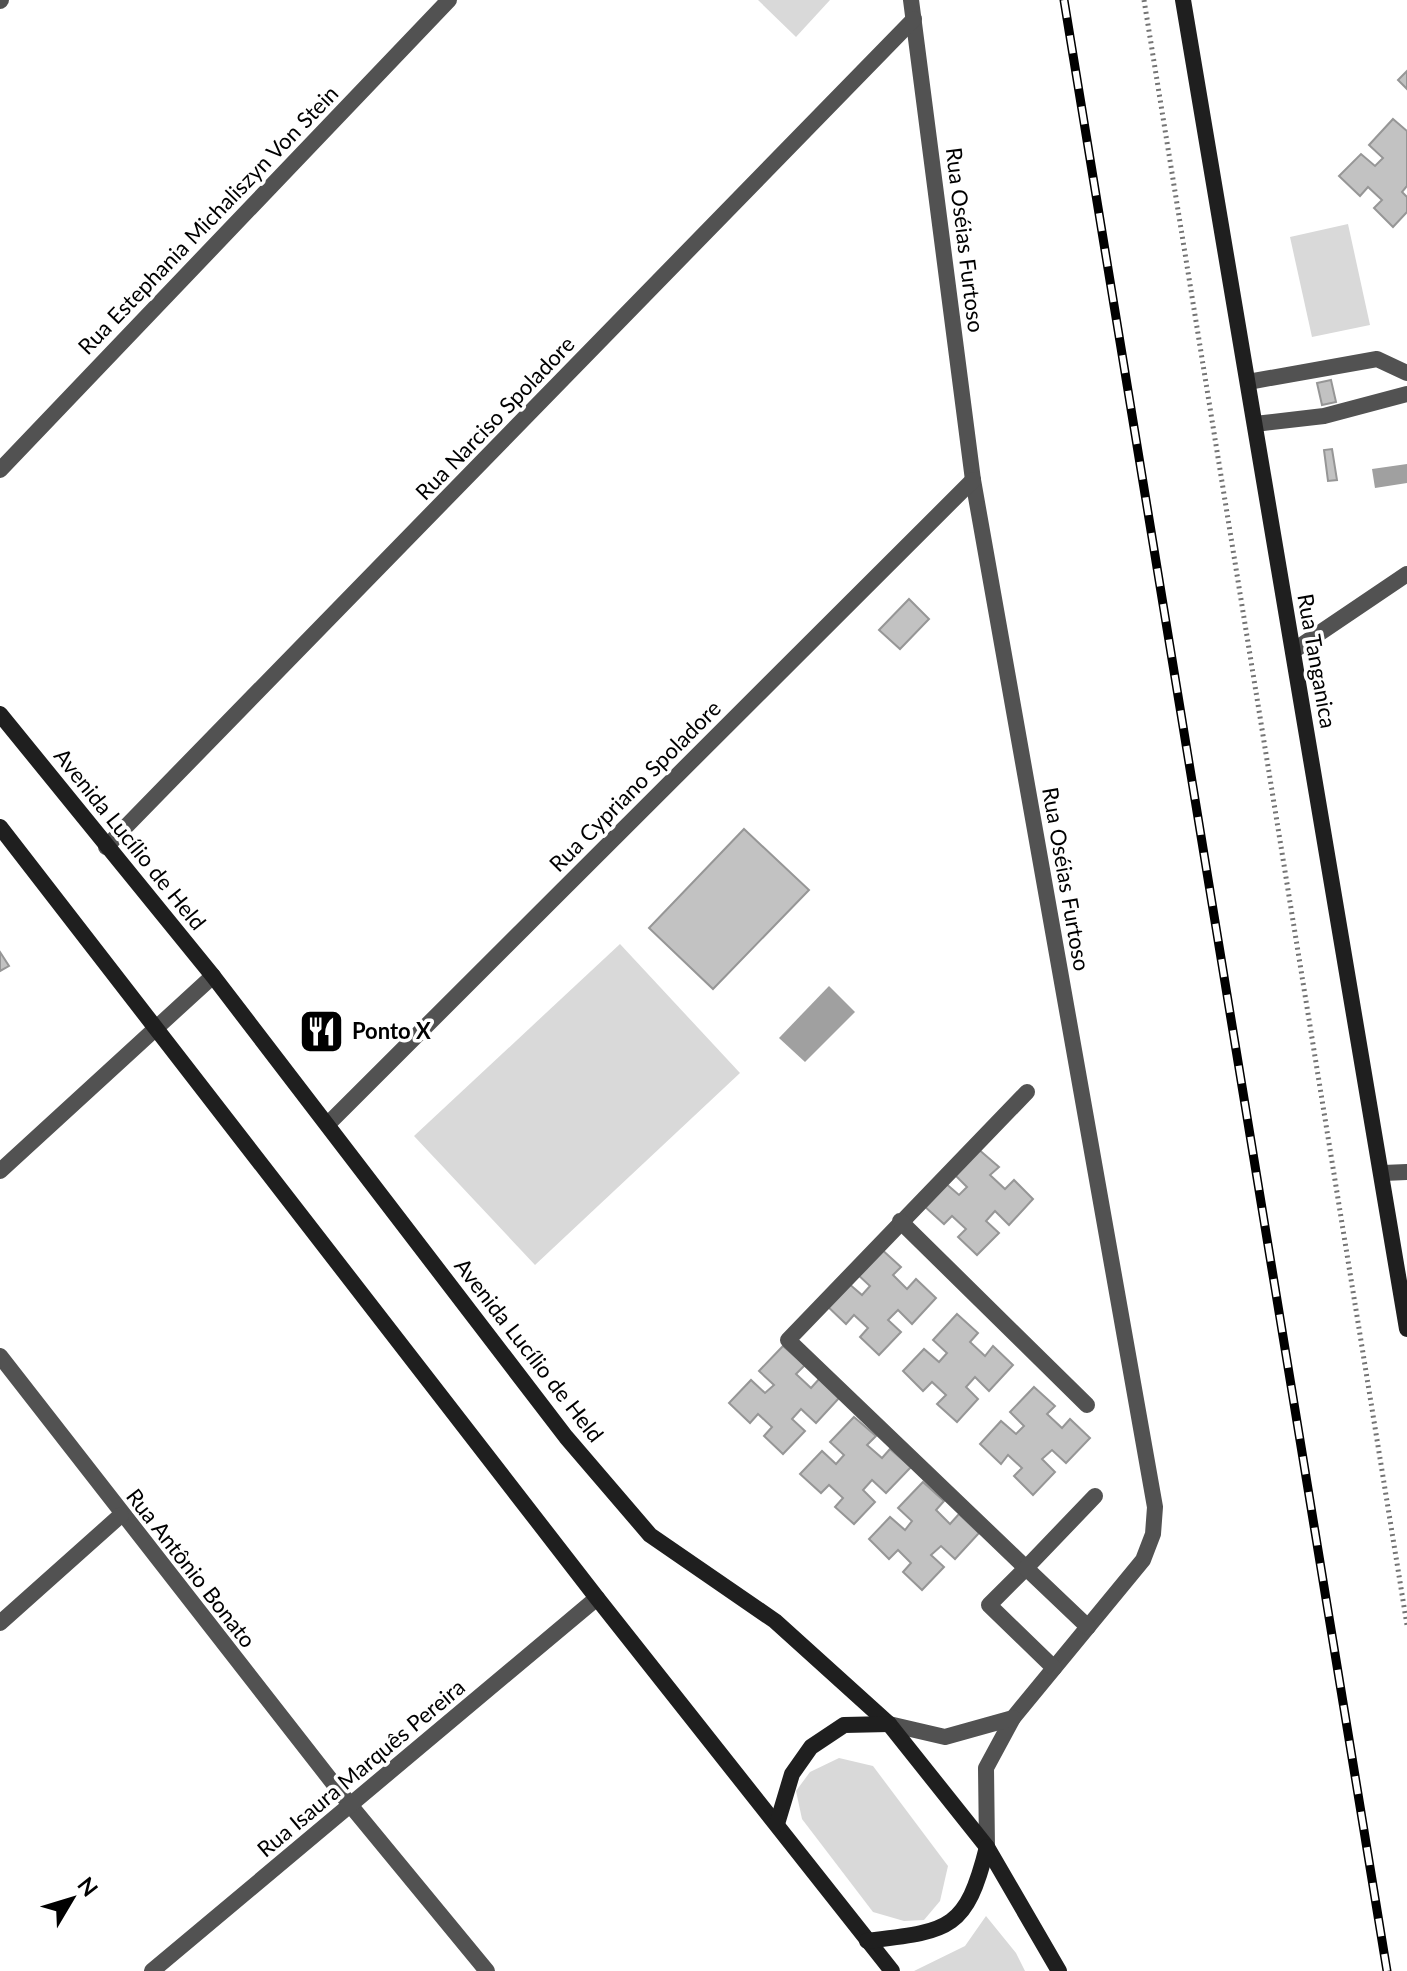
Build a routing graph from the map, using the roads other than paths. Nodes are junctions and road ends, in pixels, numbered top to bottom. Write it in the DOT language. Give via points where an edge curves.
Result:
graph roads {
  1 [pos="449,0"];
  2 [pos="911,0"];
  3 [pos="1183,0"];
  4 [pos="914,19"];
  5 [pos="1407,373"];
  6 [pos="1248,382"];
  7 [pos="1407,394"];
  8 [pos="1255,424"];
  9 [pos="0,470"];
  10 [pos="973,480"];
  11 [pos="1407,574"];
  12 [pos="1293,651"];
  13 [pos="0,714"];
  14 [pos="0,827"];
  15 [pos="106,847"];
  16 [pos="213,976"];
  17 [pos="155,1030"];
  18 [pos="1027,1092"];
  19 [pos="328,1124"];
  20 [pos="0,1171"];
  21 [pos="1407,1172"];
  22 [pos="1383,1173"];
  23 [pos="900,1221"];
  24 [pos="1404,1291"];
  25 [pos="1407,1329"];
  26 [pos="0,1356"];
  27 [pos="1087,1405"];
  28 [pos="1095,1496"];
  29 [pos="121,1515"];
  30 [pos="1026,1568"];
  31 [pos="597,1598"];
  32 [pos="0,1623"];
  33 [pos="1088,1627"];
  34 [pos="1054,1668"];
  35 [pos="1013,1718"];
  36 [pos="889,1724"];
  37 [pos="351,1806"];
  38 [pos="777,1824"];
  39 [pos="987,1847"];
  40 [pos="867,1941"];
  41 [pos="152,1971"];
  42 [pos="487,1971"];
  43 [pos="892,1971"];
  44 [pos="1059,1971"];
  1 -- 9 [label="street, Rua Estephania Michaliszyn Von Stein"];
  2 -- 4 [label="street, Rua Oséias Furtoso"];
  3 -- 6 [label="main road, Rua Tanganica"];
  4 -- 10 [label="street, Rua Oséias Furtoso"];
  4 -- 15 [label="street, Rua Narciso Spoladore"];
  5 -- 6 [label="street" via="1377,359"];
  6 -- 8 [label="main road, Rua Tanganica"];
  7 -- 8 [label="street" via="1324,416"];
  8 -- 12 [label="main road, Rua Tanganica"];
  10 -- 19 [label="street, Rua Cypriano Spoladore"];
  10 -- 33 [label="street, Rua Oséias Furtoso" via="1155,1507 1153,1534 1143,1560"];
  11 -- 12 [label="street"];
  12 -- 22 [label="main road, Rua Tanganica"];
  13 -- 15 [label="main road, Avenida Lucílio de Held"];
  14 -- 17 [label="main road"];
  15 -- 16 [label="main road, Avenida Lucílio de Held"];
  16 -- 17 [label="street"];
  16 -- 19 [label="main road, Avenida Lucílio de Held"];
  17 -- 20 [label="street"];
  17 -- 31 [label="main road"];
  18 -- 23 [label="street"];
  19 -- 36 [label="main road, Avenida Lucílio de Held" via="566,1437 650,1535 775,1621"];
  21 -- 22 [label="street"];
  22 -- 24 [label="main road, Rua Tanganica"];
  23 -- 27 [label="street"];
  23 -- 30 [label="street" via="788,1340"];
  24 -- 25 [label="main road, Rua Tanganica"];
  26 -- 29 [label="street, Rua Antônio Bonato"];
  28 -- 30 [label="street"];
  29 -- 32 [label="street"];
  29 -- 37 [label="street, Rua Antônio Bonato"];
  30 -- 33 [label="street"];
  30 -- 34 [label="street" via="989,1605"];
  31 -- 37 [label="street, Rua Isaura Marquês Pereira"];
  31 -- 38 [label="main road"];
  33 -- 34 [label="street, Rua Oséias Furtoso"];
  34 -- 35 [label="street, Rua Oséias Furtoso"];
  35 -- 36 [label="street" via="945,1737"];
  35 -- 39 [label="street, Rua Oséias Furtoso" via="986,1768"];
  36 -- 38 [label="main road" via="844,1725 811,1747 792,1774"];
  36 -- 39 [label="main road, Avenida Lucílio de Held"];
  37 -- 41 [label="street, Rua Isaura Marquês Pereira"];
  37 -- 42 [label="street, Rua Antônio Bonato"];
  38 -- 40 [label="main road"];
  39 -- 40 [label="main road" via="977,1887 958,1919 927,1934"];
  39 -- 44 [label="main road, Avenida Lucílio de Held"];
  40 -- 43 [label="main road"];
}
